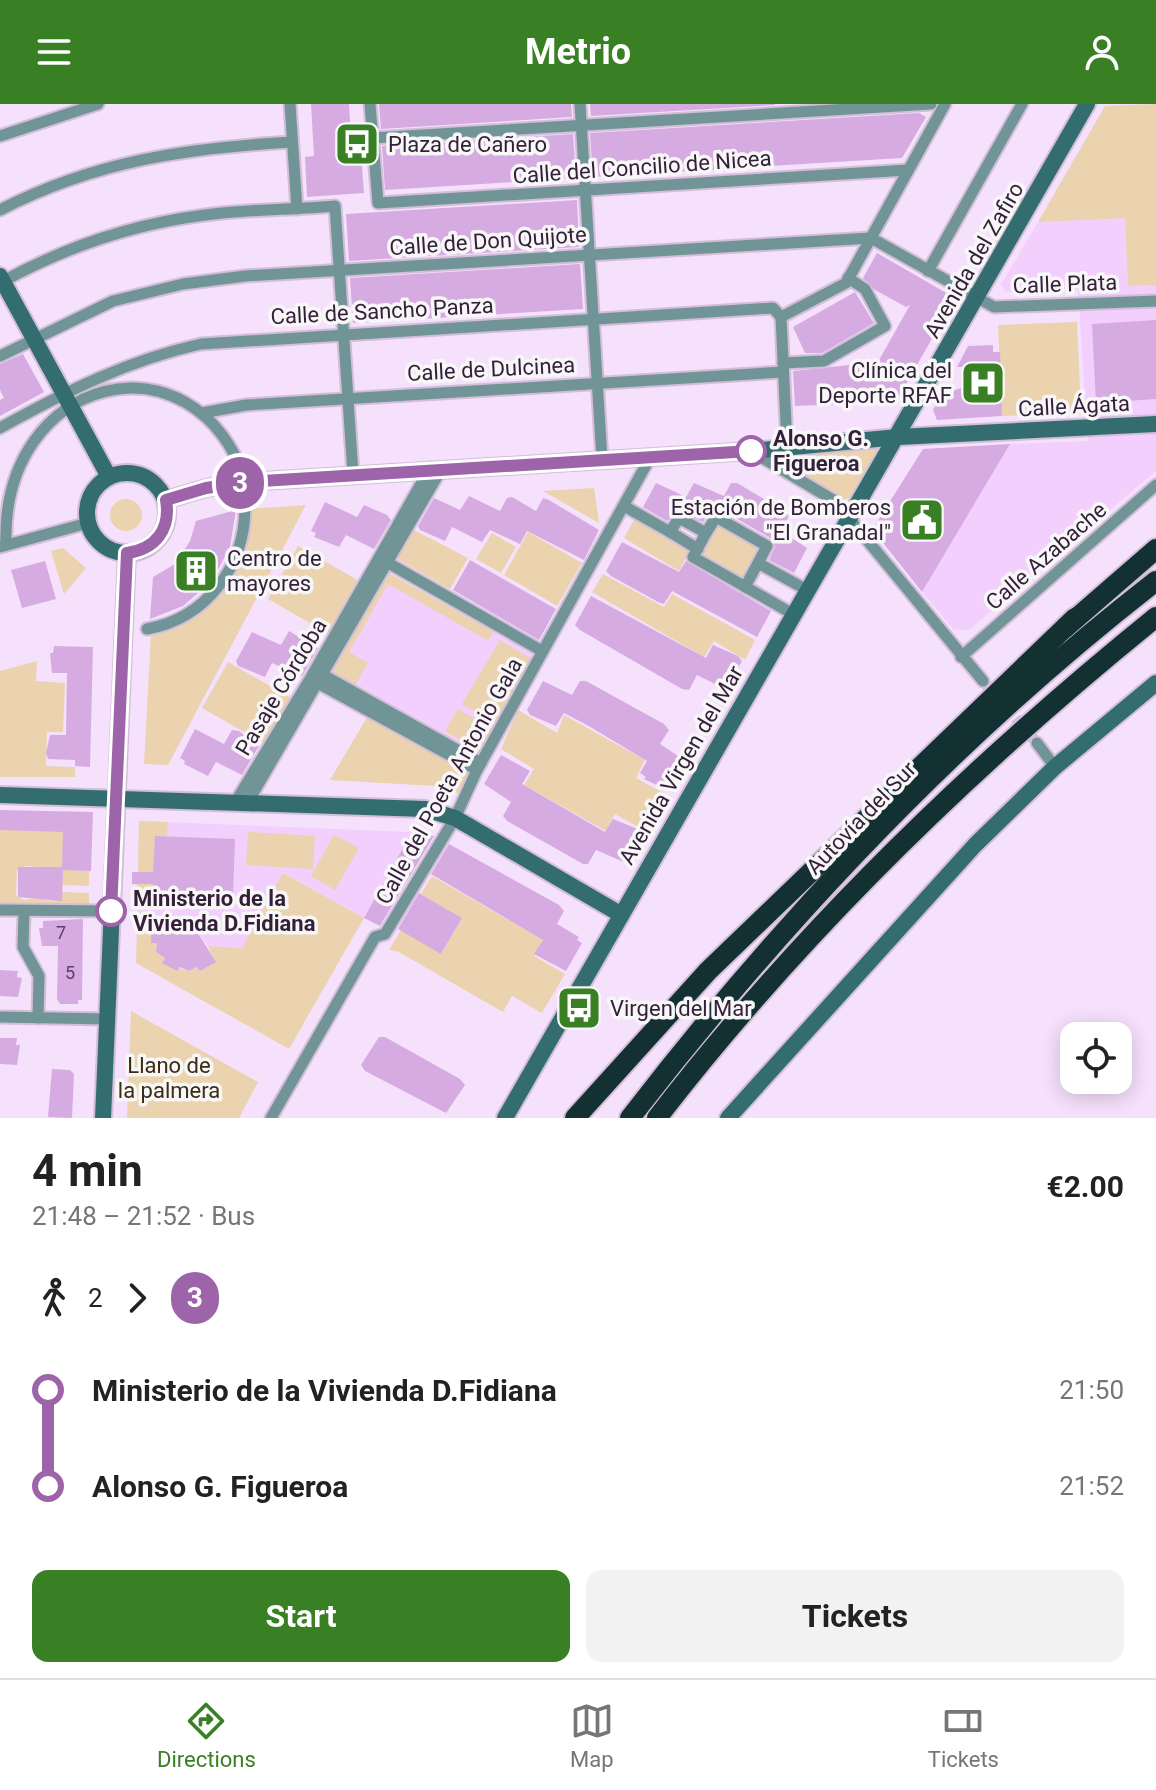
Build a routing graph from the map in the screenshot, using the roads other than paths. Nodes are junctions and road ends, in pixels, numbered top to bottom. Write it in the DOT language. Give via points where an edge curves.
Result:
graph roads {
  1 [pos="290,104"];
  2 [pos="370,104"];
  3 [pos="580,104"];
  4 [pos="931,104"];
  5 [pos="945,104"];
  6 [pos="1022,104"];
  7 [pos="1087,104"];
  8 [pos="90,105"];
  9 [pos="581,125"];
  10 [pos="0,136"];
  11 [pos="373,138"];
  12 [pos="292,142"];
  13 [pos="908,170"];
  14 [pos="586,190"];
  15 [pos="297,209"];
  16 [pos="0,210"];
  17 [pos="871,238"];
  18 [pos="589,254"];
  19 [pos="340,271"];
  20 [pos="928,271"];
  21 [pos="848,278"];
  22 [pos="1,280"];
  23 [pos="977,299"];
  24 [pos="1156,301"];
  25 [pos="781,317"];
  26 [pos="593,318"];
  27 [pos="343,334"];
  28 [pos="34,338"];
  29 [pos="0,356"];
  30 [pos="783,368"];
  31 [pos="597,383"];
  32 [pos="66,398"];
  33 [pos="348,398"];
  34 [pos="202,413"];
  35 [pos="1156,424"];
  36 [pos="0,428"];
  37 [pos="898,437"];
  38 [pos="787,445"];
  39 [pos="751,451"];
  40 [pos="651,456"];
  41 [pos="602,459"];
  42 [pos="436,468"];
  43 [pos="353,474"];
  44 [pos="109,477"];
  45 [pos="246,482"];
  46 [pos="1156,485"];
  47 [pos="166,500"];
  48 [pos="624,506"];
  49 [pos="245,507"];
  50 [pos="849,516"];
  51 [pos="88,523"];
  52 [pos="670,532"];
  53 [pos="706,533"];
  54 [pos="3,546"];
  55 [pos="698,549"];
  56 [pos="1156,549"];
  57 [pos="127,553"];
  58 [pos="383,560"];
  59 [pos="758,563"];
  60 [pos="1156,581"];
  61 [pos="745,587"];
  62 [pos="807,590"];
  63 [pos="793,614"];
  64 [pos="1156,617"];
  65 [pos="1075,618"];
  66 [pos="147,629"];
  67 [pos="1156,634"];
  68 [pos="542,651"];
  69 [pos="961,657"];
  70 [pos="317,677"];
  71 [pos="1079,680"];
  72 [pos="983,681"];
  73 [pos="1156,683"];
  74 [pos="1037,743"];
  75 [pos="479,766"];
  76 [pos="1055,767"];
  77 [pos="0,795"];
  78 [pos="115,797"];
  79 [pos="242,801"];
  80 [pos="455,818"];
  81 [pos="0,910"];
  82 [pos="24,911"];
  83 [pos="111,911"];
  84 [pos="620,914"];
  85 [pos="736,985"];
  86 [pos="0,1017"];
  87 [pos="38,1018"];
  88 [pos="107,1019"];
  89 [pos="103,1118"];
  90 [pos="271,1118"];
  91 [pos="505,1118"];
  92 [pos="575,1118"];
  93 [pos="630,1118"];
  94 [pos="657,1118"];
  95 [pos="728,1118"];
  1 -- 12 [label="street"];
  2 -- 11 [label="street"];
  3 -- 9 [label="street"];
  4 -- 9 [label="street"];
  5 -- 13 [label="street"];
  6 -- 20 [label="street"];
  7 -- 23 [label="street, Avenida del Zafiro"];
  8 -- 10 [label="street"];
  9 -- 11 [label="street"];
  9 -- 14 [label="street"];
  11 -- 14 [label="street, Calle del Concilio de Nicea" via="378,203"];
  12 -- 15 [label="street"];
  12 -- 16 [label="street" via="209,147 118,163"];
  13 -- 14 [label="street, Calle del Concilio de Nicea"];
  13 -- 17 [label="street"];
  14 -- 18 [label="street"];
  15 -- 19 [label="street" via="335,206"];
  15 -- 22 [label="street" via="147,225"];
  17 -- 18 [label="street, Calle de Don Quijote"];
  17 -- 20 [label="street"];
  17 -- 21 [label="street"];
  18 -- 19 [label="street, Calle de Don Quijote"];
  18 -- 26 [label="street"];
  19 -- 27 [label="street"];
  19 -- 28 [label="street, Calle de Don Quijote" via="183,284 113,301"];
  20 -- 23 [label="street"];
  21 -- 25 [label="street"];
  21 -- 30 [label="street, Calle de Dulcinea" via="865,289 885,326 824,361"];
  22 -- 28 [label="street"];
  23 -- 24 [label="street, Calle Plata" via="994,307"];
  23 -- 37 [label="street, Avenida del Zafiro"];
  25 -- 26 [label="street, Calle de Sancho Panza" via="773,308"];
  25 -- 30 [label="street"];
  26 -- 27 [label="street, Calle de Sancho Panza"];
  26 -- 31 [label="street"];
  27 -- 32 [label="street, Calle de Sancho Panza" via="201,344 156,354"];
  27 -- 33 [label="street"];
  28 -- 29 [label="street, Calle de Don Quijote"];
  28 -- 32 [label="street"];
  30 -- 31 [label="street, Calle de Dulcinea"];
  30 -- 38 [label="street"];
  31 -- 33 [label="street, Calle de Dulcinea"];
  31 -- 41 [label="street"];
  32 -- 34 [label="street" via="114,389 148,390"];
  32 -- 36 [label="street, Calle de Sancho Panza"];
  32 -- 44 [label="street"];
  32 -- 54 [label="street" via="17,455 7,482"];
  33 -- 34 [label="street, Calle de Dulcinea"];
  33 -- 43 [label="street"];
  34 -- 45 [label="street" via="228,440"];
  35 -- 37 [label="street, Calle Ágata"];
  37 -- 38 [label="street, Calle Ágata"];
  37 -- 50 [label="street, Avenida Virgen del Mar"];
  38 -- 39 [label="street, Calle Ágata"];
  39 -- 40 [label="street, Calle Ágata"];
  39 -- 50 [label="street" via="835,501"];
  40 -- 41 [label="street, Calle Ágata"];
  40 -- 48 [label="street, Calle del Poeta Antonio Gala"];
  41 -- 42 [label="street, Calle Ágata"];
  42 -- 43 [label="street, Calle Ágata"];
  42 -- 58 [label="street, Pasaje Córdoba"];
  43 -- 45 [label="street, Calle Ágata"];
  44 -- 47 [label="street" via="136,473 159,488"];
  44 -- 51 [label="street" via="90,496"];
  45 -- 47 [label="street, Calle Ágata"];
  46 -- 69 [label="street, Calle Azabache"];
  47 -- 57 [label="street" via="160,536"];
  48 -- 52 [label="street"];
  48 -- 68 [label="street, Calle del Poeta Antonio Gala"];
  49 -- 66 [label="street" via="241,540 227,576 187,614"];
  50 -- 62 [label="street, Avenida Virgen del Mar"];
  50 -- 69 [label="street"];
  51 -- 54 [label="street"];
  51 -- 57 [label="street" via="102,544"];
  52 -- 53 [label="street" via="679,518"];
  52 -- 55 [label="street"];
  53 -- 55 [label="street"];
  53 -- 59 [label="street" via="716,517 767,546"];
  55 -- 61 [label="street" via="693,557"];
  56 -- 65 [label="highway"];
  57 -- 78 [label="street"];
  58 -- 68 [label="street"];
  58 -- 70 [label="street, Pasaje Córdoba"];
  59 -- 61 [label="street"];
  59 -- 62 [label="street"];
  60 -- 85 [label="highway, Autovía del Sur" via="970,742"];
  61 -- 63 [label="street"];
  62 -- 63 [label="street, Avenida Virgen del Mar"];
  63 -- 84 [label="street, Avenida Virgen del Mar"];
  64 -- 71 [label="highway, Autovía del Sur"];
  65 -- 85 [label="highway" via="817,883"];
  65 -- 92 [label="highway" via="708,971"];
  67 -- 71 [label="highway" via="1109,668"];
  68 -- 75 [label="street, Calle del Poeta Antonio Gala"];
  69 -- 72 [label="street"];
  70 -- 75 [label="street"];
  70 -- 79 [label="street, Pasaje Córdoba"];
  71 -- 94 [label="highway, Autovía del Sur" via="899,844 753,1001"];
  73 -- 76 [label="street"];
  74 -- 76 [label="street"];
  75 -- 80 [label="street, Calle del Poeta Antonio Gala"];
  76 -- 95 [label="street" via="975,845"];
  77 -- 78 [label="street"];
  78 -- 79 [label="street"];
  78 -- 83 [label="street"];
  79 -- 80 [label="street" via="425,809"];
  80 -- 84 [label="street"];
  80 -- 90 [label="street, Calle del Poeta Antonio Gala" via="385,934 375,937"];
  81 -- 82 [label="street"];
  82 -- 83 [label="street"];
  82 -- 87 [label="street" via="23,947 39,976"];
  83 -- 88 [label="street"];
  84 -- 91 [label="street, Avenida Virgen del Mar"];
  85 -- 93 [label="highway, Autovía del Sur"];
  86 -- 87 [label="street"];
  87 -- 88 [label="street"];
  88 -- 89 [label="street"];
}
